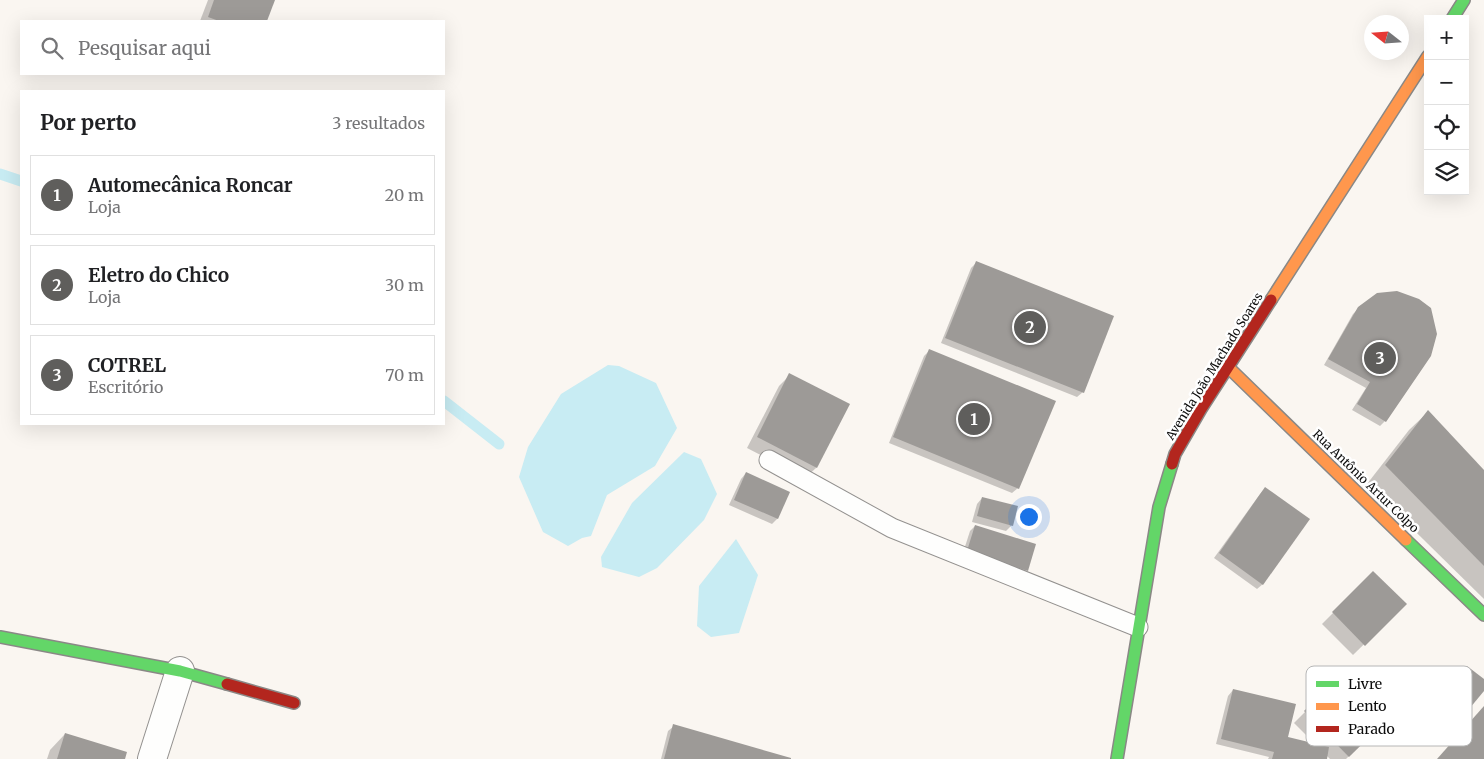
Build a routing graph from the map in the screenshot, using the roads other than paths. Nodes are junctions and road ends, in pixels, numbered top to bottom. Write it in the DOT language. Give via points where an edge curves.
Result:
graph roads {
  1 [pos="1464,0"];
  2 [pos="1455,15"];
  3 [pos="1425,60"];
  4 [pos="1228,367"];
  5 [pos="769,460"];
  6 [pos="1484,616"];
  7 [pos="1138,627"];
  8 [pos="0,637"];
  9 [pos="180,671"];
  10 [pos="294,703"];
  11 [pos="152,759"];
  12 [pos="1117,759"];
  1 -- 2 [label="main road"];
  3 -- 4 [label="main road, Avenida João Machado Soares"];
  4 -- 6 [label="main road, Rua Antônio Artur Colpo"];
  4 -- 7 [label="main road, Avenida João Machado Soares" via="1175,454 1159,507"];
  5 -- 7 [label="lane" via="892,528"];
  7 -- 12 [label="main road, Avenida João Machado Soares"];
  8 -- 9 [label="main road"];
  9 -- 10 [label="main road"];
  9 -- 11 [label="street"];
}
